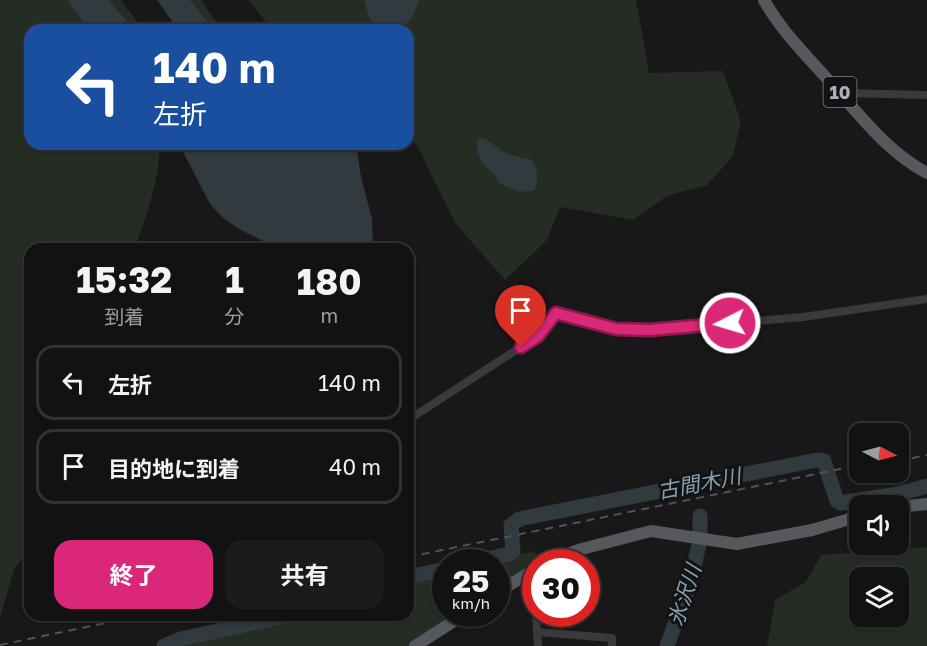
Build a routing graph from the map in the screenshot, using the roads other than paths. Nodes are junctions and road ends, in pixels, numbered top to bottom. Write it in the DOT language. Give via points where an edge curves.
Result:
graph roads {
  1 [pos="764,0"];
  2 [pos="840,93"];
  3 [pos="927,95"];
  4 [pos="927,173"];
  5 [pos="927,299"];
  6 [pos="414,416"];
  7 [pos="927,504"];
  8 [pos="909,506"];
  9 [pos="849,519"];
  10 [pos="582,549"];
  11 [pos="445,627"];
  12 [pos="537,627"];
  13 [pos="537,632"];
  14 [pos="415,646"];
  15 [pos="538,646"];
  16 [pos="612,646"];
  1 -- 2 [label="main road, 10" via="786,33"];
  2 -- 3 [label="street"];
  2 -- 4 [label="main road, 10" via="896,153"];
  5 -- 6 [label="street" via="803,317 650,330 616,329 556,313 538,336"];
  7 -- 8 [label="main road"];
  9 -- 10 [label="main road" via="737,544 651,531"];
  11 -- 14 [label="main road"];
  12 -- 13 [label="street"];
  13 -- 15 [label="street"];
  13 -- 16 [label="street" via="612,638"];
}
